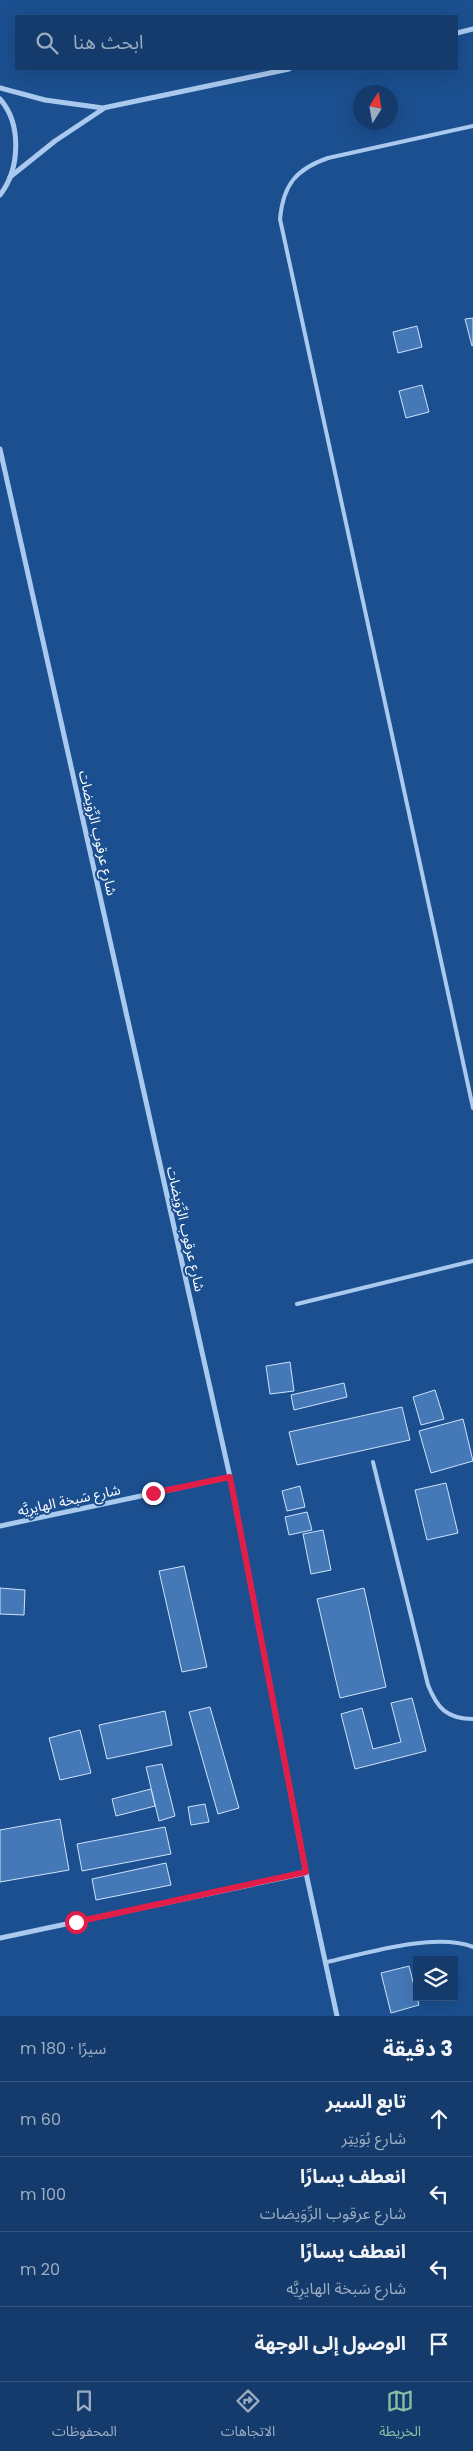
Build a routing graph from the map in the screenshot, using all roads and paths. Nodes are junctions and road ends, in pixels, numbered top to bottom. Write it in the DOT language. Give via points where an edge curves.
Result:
graph roads {
  1 [pos="473,29"];
  2 [pos="458,33"];
  3 [pos="284,70"];
  4 [pos="0,88"];
  5 [pos="0,98"];
  6 [pos="103,108"];
  7 [pos="473,126"];
  8 [pos="10,177"];
  9 [pos="0,195"];
  10 [pos="0,449"];
  11 [pos="473,1108"];
  12 [pos="473,1261"];
  13 [pos="297,1304"];
  14 [pos="373,1462"];
  15 [pos="230,1477"];
  16 [pos="0,1526"];
  17 [pos="473,1719"];
  18 [pos="306,1872"];
  19 [pos="0,1938"];
  20 [pos="473,1947"];
  21 [pos="327,1962"];
  22 [pos="337,2016"];
  1 -- 2 [label="street"];
  3 -- 6 [label="street"];
  4 -- 6 [label="street" via="45,100"];
  5 -- 8 [label="street" via="14,127 16,152"];
  6 -- 8 [label="street"];
  7 -- 11 [label="lane" via="312,164 288,187 280,219"];
  8 -- 9 [label="street"];
  10 -- 15 [label="street, شارع عرقوب الرِّوَيضات"];
  12 -- 13 [label="lane"];
  14 -- 17 [label="lane" via="434,1700 446,1712 461,1719"];
  15 -- 16 [label="street, شارع سَبخة الهايرِيَّه"];
  15 -- 18 [label="street, شارع عرقوب الرِّوَيضات"];
  18 -- 19 [label="street"];
  18 -- 21 [label="street, شارع عرقوب الرِّوَيضات"];
  20 -- 21 [label="lane" via="452,1941 432,1941"];
  21 -- 22 [label="street, شارع عرقوب الرِّوَيضات"];
}
